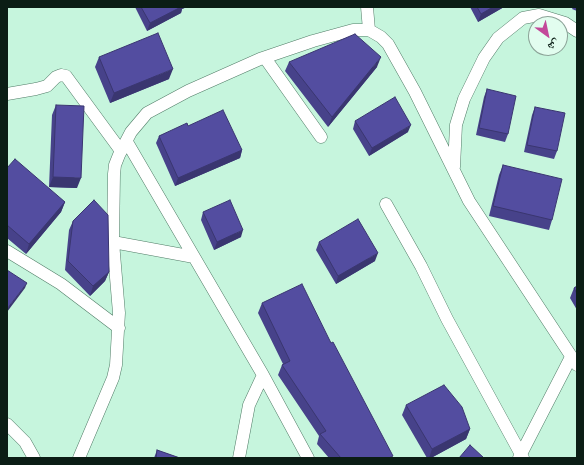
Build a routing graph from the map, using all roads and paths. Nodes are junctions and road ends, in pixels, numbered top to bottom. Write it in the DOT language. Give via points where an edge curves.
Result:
graph roads {
  1 [pos="367,7"];
  2 [pos="539,11"];
  3 [pos="524,12"];
  4 [pos="369,30"];
  5 [pos="577,31"];
  6 [pos="265,58"];
  7 [pos="7,94"];
  8 [pos="321,137"];
  9 [pos="124,147"];
  10 [pos="454,168"];
  11 [pos="386,204"];
  12 [pos="113,242"];
  13 [pos="7,251"];
  14 [pos="194,257"];
  15 [pos="119,328"];
  16 [pos="574,361"];
  17 [pos="263,375"];
  18 [pos="7,424"];
  19 [pos="241,457"];
  20 [pos="521,457"];
  21 [pos="34,458"];
  22 [pos="80,458"];
  23 [pos="308,458"];
  1 -- 4 [label="street"];
  2 -- 3 [label="street"];
  2 -- 5 [label="street"];
  3 -- 10 [label="street" via="498,38 472,81 456,125"];
  4 -- 6 [label="street" via="353,30"];
  4 -- 10 [label="street" via="382,37 388,44"];
  6 -- 8 [label="street"];
  6 -- 9 [label="street" via="165,102 142,119"];
  7 -- 9 [label="street" via="47,86 61,75 66,76"];
  9 -- 12 [label="street" via="115,165"];
  9 -- 14 [label="street"];
  10 -- 16 [label="street" via="469,201"];
  11 -- 20 [label="street"];
  12 -- 14 [label="street"];
  12 -- 15 [label="street"];
  13 -- 15 [label="street" via="61,284"];
  14 -- 17 [label="street"];
  15 -- 22 [label="street" via="113,378"];
  16 -- 20 [label="street"];
  17 -- 19 [label="street" via="249,404"];
  17 -- 23 [label="street"];
  18 -- 21 [label="street" via="25,442"];
}
